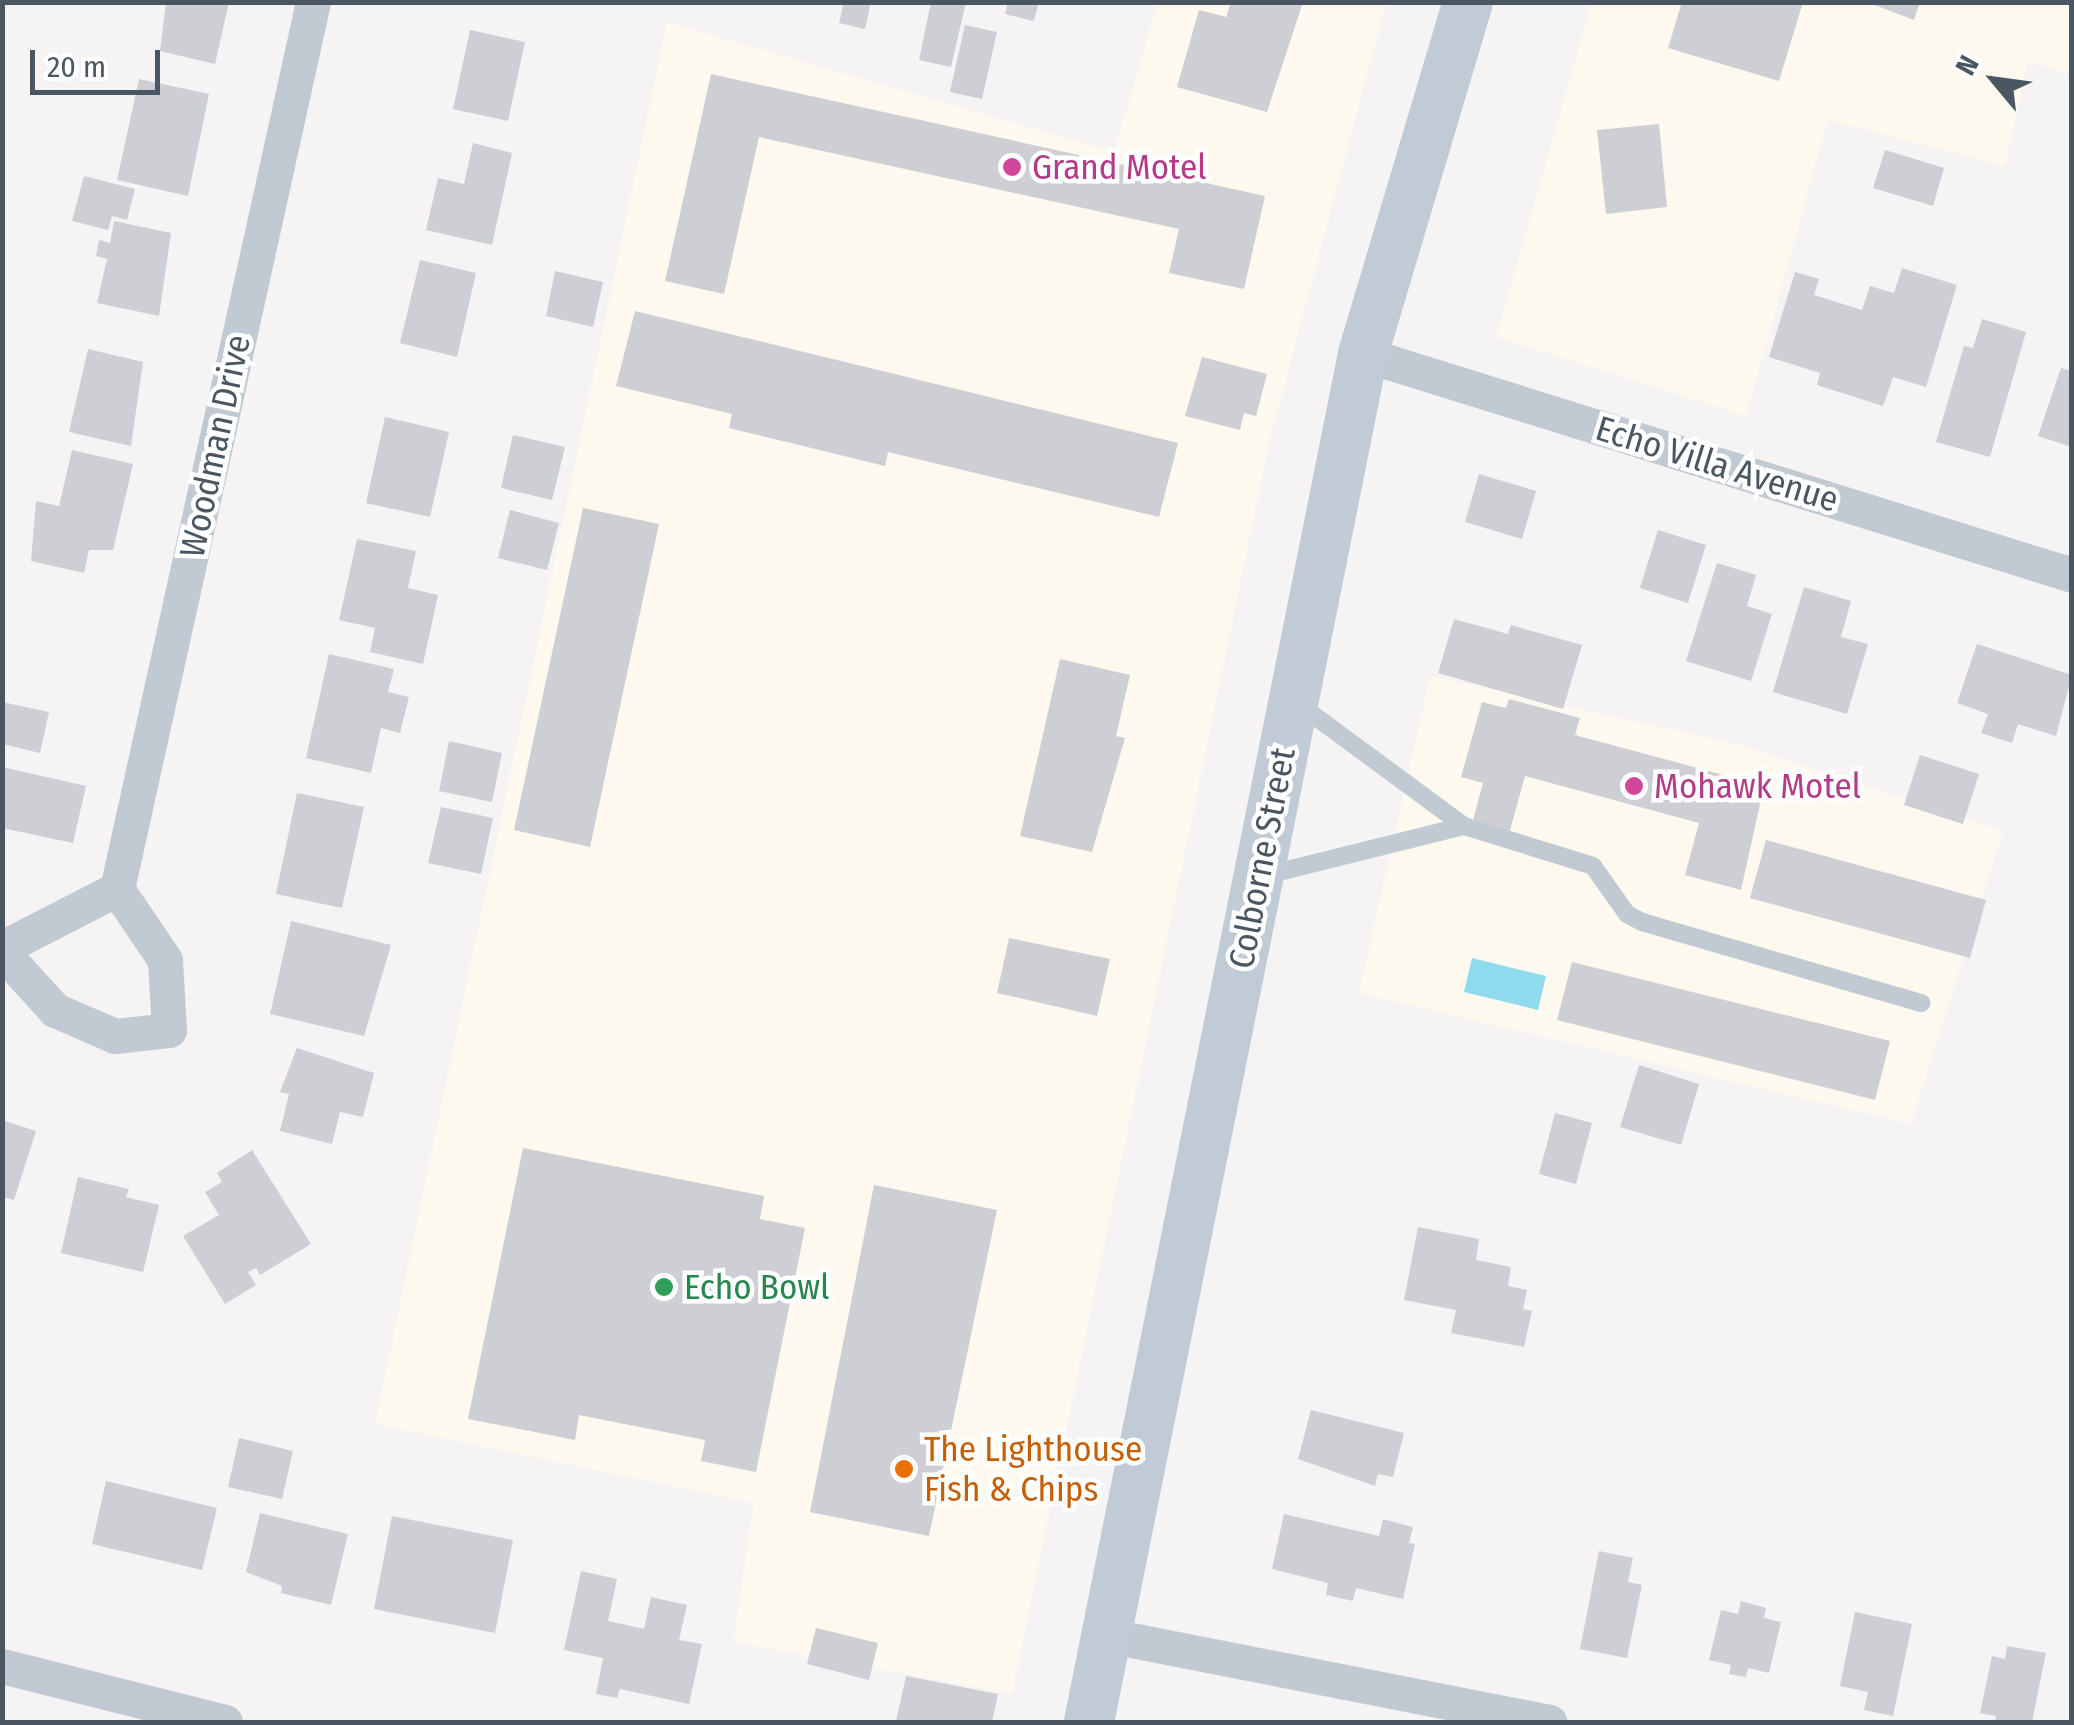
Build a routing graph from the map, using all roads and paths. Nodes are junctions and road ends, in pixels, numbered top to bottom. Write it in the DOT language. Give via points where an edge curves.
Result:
graph roads {
  1 [pos="313,2"];
  2 [pos="1468,2"];
  3 [pos="1363,354"];
  4 [pos="2072,575"];
  5 [pos="1294,700"];
  6 [pos="1464,826"];
  7 [pos="1258,877"];
  8 [pos="117,889"];
  9 [pos="2,950"];
  10 [pos="1921,1002"];
  11 [pos="1106,1635"];
  12 [pos="2,1666"];
  13 [pos="225,1722"];
  14 [pos="1089,1722"];
  15 [pos="1550,1722"];
  1 -- 8 [label="street, Woodman Drive"];
  2 -- 3 [label="main road, Colborne Street"];
  3 -- 4 [label="street, Echo Villa Avenue"];
  3 -- 5 [label="main road, Colborne Street"];
  5 -- 6 [label="lane"];
  5 -- 7 [label="main road, Colborne Street"];
  6 -- 7 [label="lane"];
  6 -- 10 [label="lane" via="1594,866 1627,914 1642,922"];
  7 -- 11 [label="main road, Colborne Street"];
  8 -- 9 [label="street"];
  8 -- 9 [label="street" via="165,960 170,1030 114,1036 55,1010"];
  11 -- 14 [label="main road, Colborne Street"];
  11 -- 15 [label="street"];
  12 -- 13 [label="street"];
}
